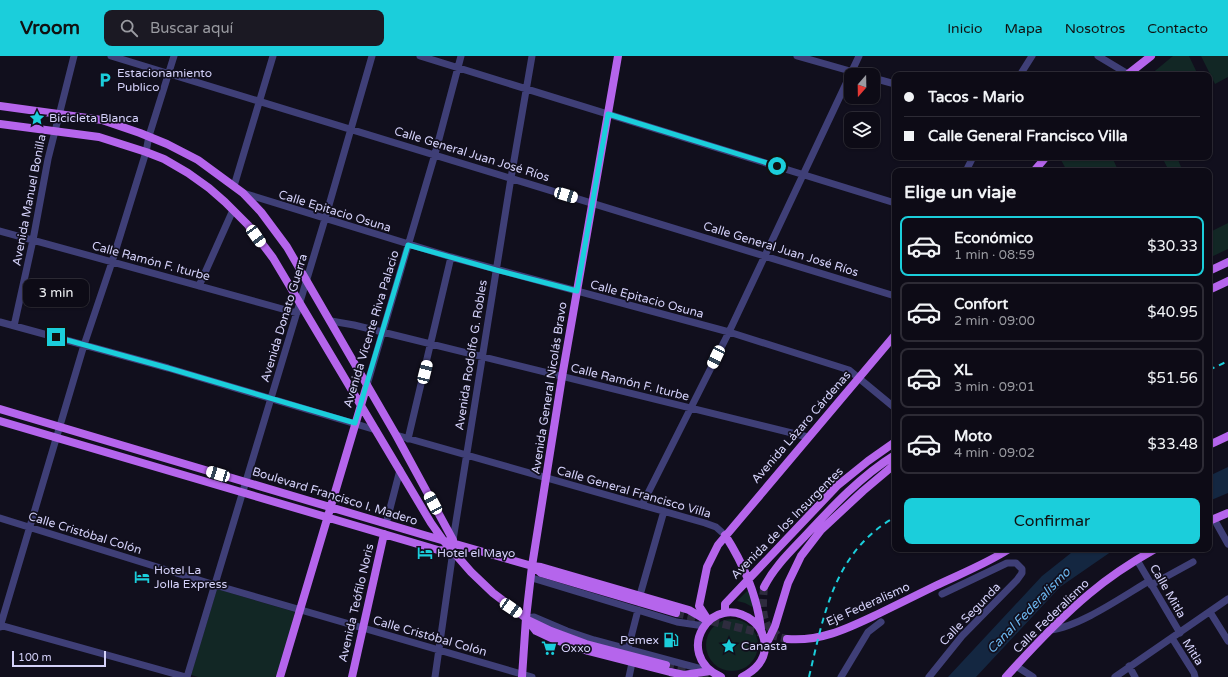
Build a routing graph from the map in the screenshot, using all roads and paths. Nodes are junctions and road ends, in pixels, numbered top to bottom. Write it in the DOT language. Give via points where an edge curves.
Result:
graph roads {
  1 [pos="74,56"];
  2 [pos="111,56"];
  3 [pos="174,56"];
  4 [pos="273,56"];
  5 [pos="372,56"];
  6 [pos="420,56"];
  7 [pos="461,56"];
  8 [pos="532,56"];
  9 [pos="618,56"];
  10 [pos="797,56"];
  11 [pos="859,56"];
  12 [pos="1032,56"];
  13 [pos="1098,56"];
  14 [pos="1150,56"];
  15 [pos="458,68"];
  16 [pos="853,68"];
  17 [pos="844,69"];
  18 [pos="1022,72"];
  19 [pos="1122,72"];
  20 [pos="1131,72"];
  21 [pos="169,74"];
  22 [pos="880,80"];
  23 [pos="892,83"];
  24 [pos="844,88"];
  25 [pos="526,89"];
  26 [pos="259,101"];
  27 [pos="0,106"];
  28 [pos="608,114"];
  29 [pos="58,115"];
  30 [pos="0,124"];
  31 [pos="351,129"];
  32 [pos="54,131"];
  33 [pos="149,136"];
  34 [pos="146,152"];
  35 [pos="435,154"];
  36 [pos="1043,160"];
  37 [pos="1037,168"];
  38 [pos="803,174"];
  39 [pos="511,178"];
  40 [pos="234,186"];
  41 [pos="243,194"];
  42 [pos="892,202"];
  43 [pos="593,203"];
  44 [pos="233,210"];
  45 [pos="325,219"];
  46 [pos="0,231"];
  47 [pos="33,240"];
  48 [pos="408,245"];
  49 [pos="764,256"];
  50 [pos="451,257"];
  51 [pos="112,262"];
  52 [pos="1228,262"];
  53 [pos="496,270"];
  54 [pos="1212,270"];
  55 [pos="307,280"];
  56 [pos="1228,281"];
  57 [pos="199,286"];
  58 [pos="1212,289"];
  59 [pos="577,291"];
  60 [pos="892,295"];
  61 [pos="299,304"];
  62 [pos="297,313"];
  63 [pos="331,321"];
  64 [pos="0,322"];
  65 [pos="14,326"];
  66 [pos="729,332"];
  67 [pos="382,333"];
  68 [pos="892,339"];
  69 [pos="432,344"];
  70 [pos="84,345"];
  71 [pos="482,357"];
  72 [pos="562,377"];
  73 [pos="859,378"];
  74 [pos="367,385"];
  75 [pos="271,398"];
  76 [pos="360,406"];
  77 [pos="892,406"];
  78 [pos="691,408"];
  79 [pos="0,409"];
  80 [pos="0,421"];
  81 [pos="355,423"];
  82 [pos="59,427"];
  83 [pos="376,430"];
  84 [pos="396,435"];
  85 [pos="1228,436"];
  86 [pos="56,437"];
  87 [pos="808,437"];
  88 [pos="408,439"];
  89 [pos="892,444"];
  90 [pos="1212,444"];
  91 [pos="466,455"];
  92 [pos="892,457"];
  93 [pos="892,467"];
  94 [pos="400,470"];
  95 [pos="547,478"];
  96 [pos="246,482"];
  97 [pos="243,492"];
  98 [pos="642,505"];
  99 [pos="330,508"];
  100 [pos="664,511"];
  101 [pos="1228,513"];
  102 [pos="0,518"];
  103 [pos="327,518"];
  104 [pos="1212,520"];
  105 [pos="386,524"];
  106 [pos="30,528"];
  107 [pos="384,534"];
  108 [pos="725,535"];
  109 [pos="443,540"];
  110 [pos="1228,544"];
  111 [pos="453,545"];
  112 [pos="1004,552"];
  113 [pos="1150,552"];
  114 [pos="1137,560"];
  115 [pos="1193,562"];
  116 [pos="532,566"];
  117 [pos="532,578"];
  118 [pos="748,579"];
  119 [pos="1150,583"];
  120 [pos="215,584"];
  121 [pos="764,587"];
  122 [pos="942,594"];
  123 [pos="640,595"];
  124 [pos="1228,599"];
  125 [pos="300,610"];
  126 [pos="638,610"];
  127 [pos="725,612"];
  128 [pos="1210,612"];
  129 [pos="676,613"];
  130 [pos="526,618"];
  131 [pos="881,622"];
  132 [pos="706,623"];
  133 [pos="0,626"];
  134 [pos="363,627"];
  135 [pos="1050,630"];
  136 [pos="762,632"];
  137 [pos="1180,633"];
  138 [pos="1172,638"];
  139 [pos="787,639"];
  140 [pos="1228,641"];
  141 [pos="765,647"];
  142 [pos="628,649"];
  143 [pos="439,650"];
  144 [pos="762,660"];
  145 [pos="632,663"];
  146 [pos="666,665"];
  147 [pos="1016,666"];
  148 [pos="1129,666"];
  149 [pos="712,674"];
  150 [pos="522,676"];
  151 [pos="685,676"];
  152 [pos="187,677"];
  153 [pos="280,677"];
  154 [pos="352,677"];
  155 [pos="435,677"];
  156 [pos="532,677"];
  157 [pos="629,677"];
  158 [pos="721,677"];
  159 [pos="742,677"];
  160 [pos="758,677"];
  161 [pos="841,677"];
  162 [pos="929,677"];
  163 [pos="1006,677"];
  164 [pos="1033,677"];
  165 [pos="1115,677"];
  166 [pos="1134,677"];
  167 [pos="1195,677"];
  1 -- 29 [label="street, Avenida Manuel Bonilla"];
  2 -- 21 [label="street, Calle General Juan José Ríos"];
  3 -- 21 [label="street"];
  4 -- 26 [label="street"];
  5 -- 31 [label="street, Avenida Donato Guerra"];
  6 -- 15 [label="street"];
  7 -- 15 [label="street, Avenida Vicente Riva Palacio"];
  8 -- 25 [label="street, Avenida Rodolfo G. Robles"];
  9 -- 28 [label="main road, Avenida General Nicolás Bravo"];
  10 -- 17 [label="street"];
  11 -- 16 [label="street"];
  12 -- 18 [label="street"];
  13 -- 19 [label="street"];
  14 -- 20 [label="main road"];
  15 -- 25 [label="street"];
  15 -- 35 [label="street, Avenida Vicente Riva Palacio"];
  21 -- 26 [label="street, Calle General Juan José Ríos"];
  21 -- 33 [label="street"];
  22 -- 23 [label="street"];
  24 -- 38 [label="street"];
  25 -- 28 [label="street"];
  25 -- 39 [label="street, Avenida Rodolfo G. Robles"];
  26 -- 31 [label="street, Calle General Juan José Ríos"];
  26 -- 40 [label="street"];
  27 -- 29 [label="main road"];
  28 -- 38 [label="street"];
  28 -- 43 [label="main road, Avenida General Nicolás Bravo"];
  29 -- 32 [label="street, Avenida Manuel Bonilla"];
  29 -- 33 [label="main road" via="102,120"];
  30 -- 32 [label="main road"];
  31 -- 35 [label="street, Calle General Juan José Ríos"];
  31 -- 45 [label="street, Avenida Donato Guerra"];
  32 -- 34 [label="main road" via="99,137"];
  32 -- 47 [label="street, Avenida Manuel Bonilla"];
  33 -- 34 [label="street"];
  33 -- 40 [label="main road" via="198,160"];
  34 -- 44 [label="main road" via="188,173"];
  34 -- 51 [label="street"];
  35 -- 39 [label="street, Calle General Juan José Ríos"];
  35 -- 48 [label="street, Avenida Vicente Riva Palacio"];
  36 -- 37 [label="main road"];
  38 -- 42 [label="street"];
  38 -- 49 [label="street"];
  39 -- 43 [label="street, Calle General Juan José Ríos"];
  39 -- 53 [label="street, Avenida Rodolfo G. Robles"];
  40 -- 41 [label="main road"];
  41 -- 45 [label="street, Calle Epitacio Osuna"];
  41 -- 55 [label="main road" via="274,228"];
  43 -- 49 [label="street, Calle General Juan José Ríos"];
  43 -- 59 [label="main road, Avenida General Nicolás Bravo"];
  44 -- 57 [label="street"];
  44 -- 61 [label="main road" via="273,258"];
  45 -- 48 [label="street, Calle Epitacio Osuna"];
  45 -- 55 [label="street, Avenida Donato Guerra"];
  46 -- 47 [label="street, Calle Ramón F. Iturbe"];
  47 -- 51 [label="street, Calle Ramón F. Iturbe"];
  47 -- 65 [label="street, Avenida Manuel Bonilla"];
  48 -- 50 [label="street, Calle Epitacio Osuna"];
  48 -- 67 [label="street, Avenida Vicente Riva Palacio"];
  49 -- 60 [label="street, Calle General Juan José Ríos"];
  49 -- 66 [label="street"];
  50 -- 53 [label="street, Calle Epitacio Osuna"];
  50 -- 69 [label="street"];
  51 -- 57 [label="street, Calle Ramón F. Iturbe"];
  51 -- 70 [label="street"];
  52 -- 54 [label="main road"];
  53 -- 59 [label="street, Calle Epitacio Osuna"];
  53 -- 71 [label="street, Avenida Rodolfo G. Robles"];
  55 -- 61 [label="street, Avenida Donato Guerra"];
  55 -- 63 [label="main road"];
  56 -- 58 [label="main road"];
  57 -- 62 [label="street, Calle Ramón F. Iturbe"];
  59 -- 66 [label="street, Calle Epitacio Osuna"];
  59 -- 72 [label="main road, Avenida General Nicolás Bravo"];
  61 -- 62 [label="street, Avenida Donato Guerra"];
  61 -- 76 [label="main road"];
  62 -- 75 [label="street, Avenida Donato Guerra"];
  63 -- 67 [label="street, Calle Ramón F. Iturbe"];
  63 -- 74 [label="main road"];
  64 -- 65 [label="street"];
  65 -- 70 [label="street"];
  66 -- 73 [label="street, Calle Epitacio Osuna" via="849,370"];
  66 -- 78 [label="street"];
  67 -- 69 [label="street, Calle Ramón F. Iturbe"];
  67 -- 74 [label="street, Avenida Vicente Riva Palacio"];
  68 -- 73 [label="main road, Avenida Lázaro Cárdenas"];
  69 -- 71 [label="street, Calle Ramón F. Iturbe"];
  69 -- 88 [label="street"];
  70 -- 75 [label="street"];
  70 -- 82 [label="street"];
  71 -- 72 [label="street, Calle Ramón F. Iturbe"];
  71 -- 91 [label="street, Avenida Rodolfo G. Robles"];
  72 -- 78 [label="street, Calle Ramón F. Iturbe"];
  72 -- 95 [label="main road, Avenida General Nicolás Bravo"];
  73 -- 77 [label="street, Calle Epitacio Osuna"];
  73 -- 87 [label="main road, Avenida Lázaro Cárdenas"];
  74 -- 76 [label="main road, Avenida Vicente Riva Palacio"];
  74 -- 84 [label="main road"];
  75 -- 81 [label="street"];
  75 -- 96 [label="street, Avenida Donato Guerra"];
  76 -- 81 [label="main road, Avenida Vicente Riva Palacio"];
  76 -- 83 [label="main road"];
  78 -- 87 [label="street, Calle Ramón F. Iturbe"];
  78 -- 98 [label="street"];
  79 -- 82 [label="main road, Boulevard Francisco I. Madero"];
  80 -- 86 [label="main road, Boulevard Francisco I. Madero"];
  81 -- 83 [label="street"];
  81 -- 99 [label="main road, Avenida Vicente Riva Palacio"];
  82 -- 86 [label="street"];
  82 -- 96 [label="main road, Boulevard Francisco I. Madero"];
  83 -- 94 [label="main road"];
  84 -- 88 [label="street, Calle General Francisco Villa"];
  84 -- 111 [label="main road"];
  85 -- 90 [label="main road"];
  86 -- 97 [label="main road, Boulevard Francisco I. Madero"];
  86 -- 106 [label="street"];
  87 -- 108 [label="main road, Avenida Lázaro Cárdenas"];
  88 -- 91 [label="street, Calle General Francisco Villa"];
  89 -- 118 [label="main road, Avenida de los Insurgentes" via="837,486"];
  91 -- 95 [label="street, Calle General Francisco Villa"];
  91 -- 111 [label="street, Avenida Rodolfo G. Robles"];
  92 -- 121 [label="main road" via="870,472 837,502 780,562"];
  93 -- 141 [label="main road" via="821,530 801,556 788,583 775,626"];
  94 -- 105 [label="street"];
  94 -- 109 [label="main road"];
  95 -- 98 [label="street, Calle General Francisco Villa"];
  95 -- 116 [label="main road, Avenida General Nicolás Bravo"];
  96 -- 97 [label="street, Avenida Donato Guerra"];
  96 -- 99 [label="main road, Boulevard Francisco I. Madero"];
  97 -- 103 [label="main road, Boulevard Francisco I. Madero"];
  97 -- 120 [label="street, Avenida Donato Guerra"];
  98 -- 100 [label="street, Calle General Francisco Villa"];
  99 -- 103 [label="main road, Avenida Vicente Riva Palacio"];
  99 -- 105 [label="main road, Boulevard Francisco I. Madero"];
  100 -- 108 [label="street, Calle General Francisco Villa" via="705,523"];
  100 -- 123 [label="street"];
  101 -- 104 [label="main road"];
  102 -- 106 [label="street, Calle Cristóbal Colón"];
  103 -- 107 [label="main road, Boulevard Francisco I. Madero"];
  103 -- 125 [label="main road, Avenida Vicente Riva Palacio"];
  104 -- 110 [label="street"];
  105 -- 109 [label="main road, Boulevard Francisco I. Madero"];
  106 -- 120 [label="street, Calle Cristóbal Colón"];
  106 -- 133 [label="street"];
  107 -- 111 [label="main road, Boulevard Francisco I. Madero" via="438,550"];
  107 -- 134 [label="main road, Avenida Teófilo Noris"];
  108 -- 118 [label="main road" via="736,551"];
  108 -- 132 [label="main road, Avenida Lázaro Cárdenas" via="713,553 704,579 699,606"];
  109 -- 111 [label="main road"];
  111 -- 116 [label="main road, Boulevard Francisco I. Madero"];
  111 -- 130 [label="main road" via="471,572"];
  111 -- 143 [label="street, Avenida Rodolfo G. Robles"];
  112 -- 139 [label="main road, Eje Federalismo" via="854,625 828,635 802,640"];
  113 -- 114 [label="main road, Calle Federalismo"];
  114 -- 119 [label="street, Calle Mitla"];
  114 -- 135 [label="main road, Calle Federalismo" via="1089,594"];
  115 -- 119 [label="street"];
  116 -- 117 [label="main road, Avenida General Nicolás Bravo"];
  116 -- 123 [label="main road, Boulevard Francisco I. Madero"];
  116 -- 129 [label="main road" via="541,573"];
  117 -- 126 [label="street"];
  117 -- 130 [label="main road, Avenida General Nicolás Bravo"];
  118 -- 127 [label="main road, Avenida de los Insurgentes" via="725,604"];
  118 -- 136 [label="main road" via="758,607"];
  119 -- 135 [label="street" via="1081,620"];
  119 -- 137 [label="street, Calle Mitla"];
  120 -- 125 [label="street, Calle Cristóbal Colón"];
  120 -- 152 [label="street, Avenida Donato Guerra"];
  122 -- 162 [label="street, Calle Segunda" via="1007,563 1016,563 1022,569 1017,580 962,636"];
  123 -- 132 [label="main road, Boulevard Francisco I. Madero" via="689,610"];
  124 -- 128 [label="street"];
  125 -- 134 [label="street, Calle Cristóbal Colón"];
  125 -- 153 [label="main road, Avenida Vicente Riva Palacio"];
  126 -- 132 [label="street" via="677,622"];
  126 -- 142 [label="street"];
  127 -- 132 [label="main road"];
  127 -- 136 [label="main road" via="747,616 756,622"];
  128 -- 137 [label="street"];
  128 -- 140 [label="street"];
  130 -- 142 [label="street" via="534,617 567,631"];
  130 -- 145 [label="main road" via="536,631 553,639"];
  130 -- 146 [label="main road" via="586,644"];
  130 -- 150 [label="main road, Avenida General Nicolás Bravo"];
  131 -- 161 [label="street" via="868,632"];
  132 -- 149 [label="main road" via="699,634 699,653 702,662"];
  133 -- 152 [label="street"];
  134 -- 143 [label="street, Calle Cristóbal Colón"];
  134 -- 154 [label="main road, Avenida Teófilo Noris"];
  135 -- 147 [label="main road, Calle Federalismo"];
  136 -- 141 [label="main road"];
  137 -- 138 [label="street"];
  138 -- 148 [label="street"];
  138 -- 167 [label="street, Mitla"];
  141 -- 144 [label="main road"];
  142 -- 149 [label="street"];
  143 -- 150 [label="street, Calle Cristóbal Colón"];
  143 -- 155 [label="street, Avenida Rodolfo G. Robles"];
  144 -- 159 [label="main road" via="749,674"];
  144 -- 160 [label="main road"];
  145 -- 151 [label="main road"];
  145 -- 157 [label="street"];
  147 -- 163 [label="main road, Calle Federalismo"];
  147 -- 164 [label="street"];
  148 -- 165 [label="street"];
  148 -- 166 [label="street"];
  149 -- 151 [label="main road"];
  149 -- 158 [label="main road"];
  150 -- 156 [label="street, Calle Cristóbal Colón"];
}
